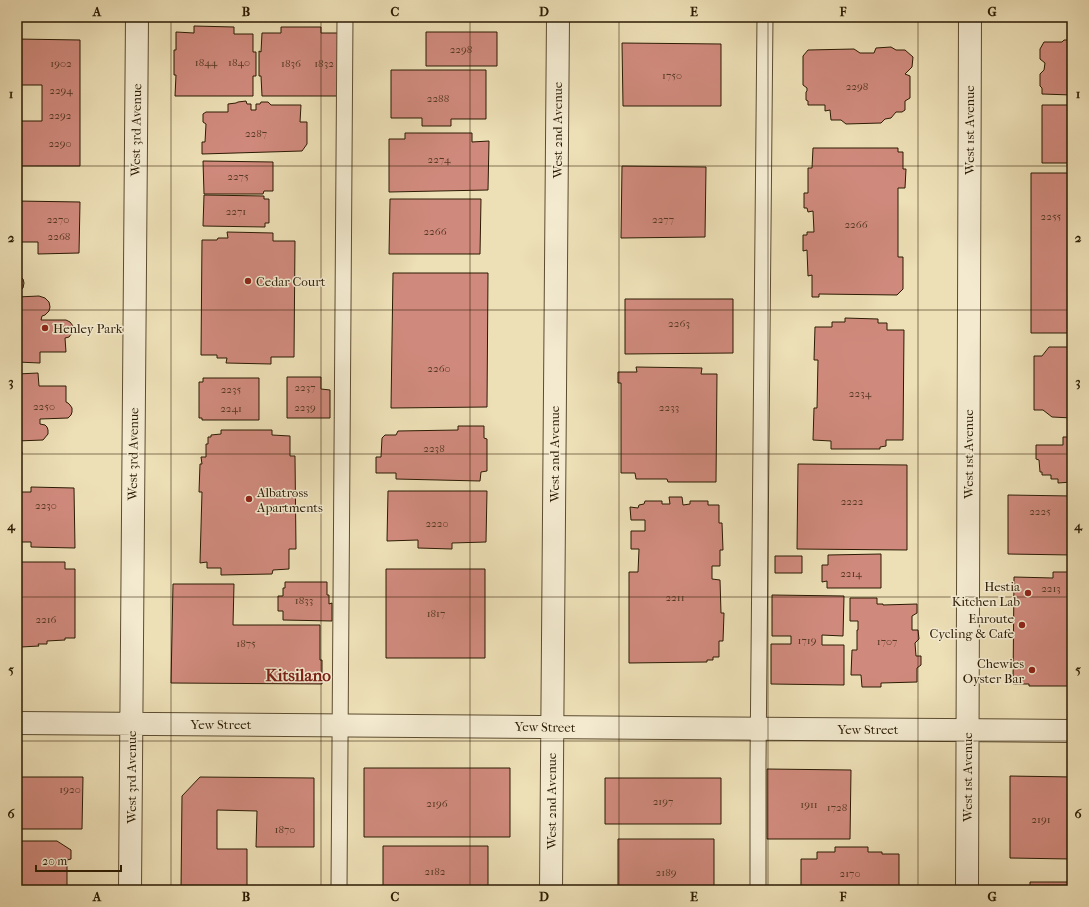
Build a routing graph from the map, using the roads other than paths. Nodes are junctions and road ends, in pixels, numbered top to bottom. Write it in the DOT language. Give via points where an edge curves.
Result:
graph roads {
  1 [pos="137,17"];
  2 [pos="345,17"];
  3 [pos="558,17"];
  4 [pos="765,17"];
  5 [pos="970,17"];
  6 [pos="17,723"];
  7 [pos="131,724"];
  8 [pos="340,725"];
  9 [pos="552,727"];
  10 [pos="759,728"];
  11 [pos="967,730"];
  12 [pos="1072,731"];
  13 [pos="130,890"];
  14 [pos="339,890"];
  15 [pos="551,890"];
  16 [pos="758,890"];
  17 [pos="967,890"];
  1 -- 7 [label="street, West 3rd Avenue"];
  2 -- 8 [label="lane"];
  3 -- 9 [label="street, West 2nd Avenue"];
  4 -- 10 [label="lane"];
  5 -- 11 [label="street, West 1st Avenue"];
  6 -- 7 [label="street, Yew Street"];
  7 -- 8 [label="street, Yew Street"];
  7 -- 13 [label="street, West 3rd Avenue"];
  8 -- 9 [label="street, Yew Street"];
  8 -- 14 [label="lane"];
  9 -- 10 [label="street, Yew Street"];
  9 -- 15 [label="street, West 2nd Avenue"];
  10 -- 11 [label="street, Yew Street"];
  10 -- 16 [label="lane"];
  11 -- 12 [label="street, Yew Street"];
  11 -- 17 [label="street, West 1st Avenue"];
}
